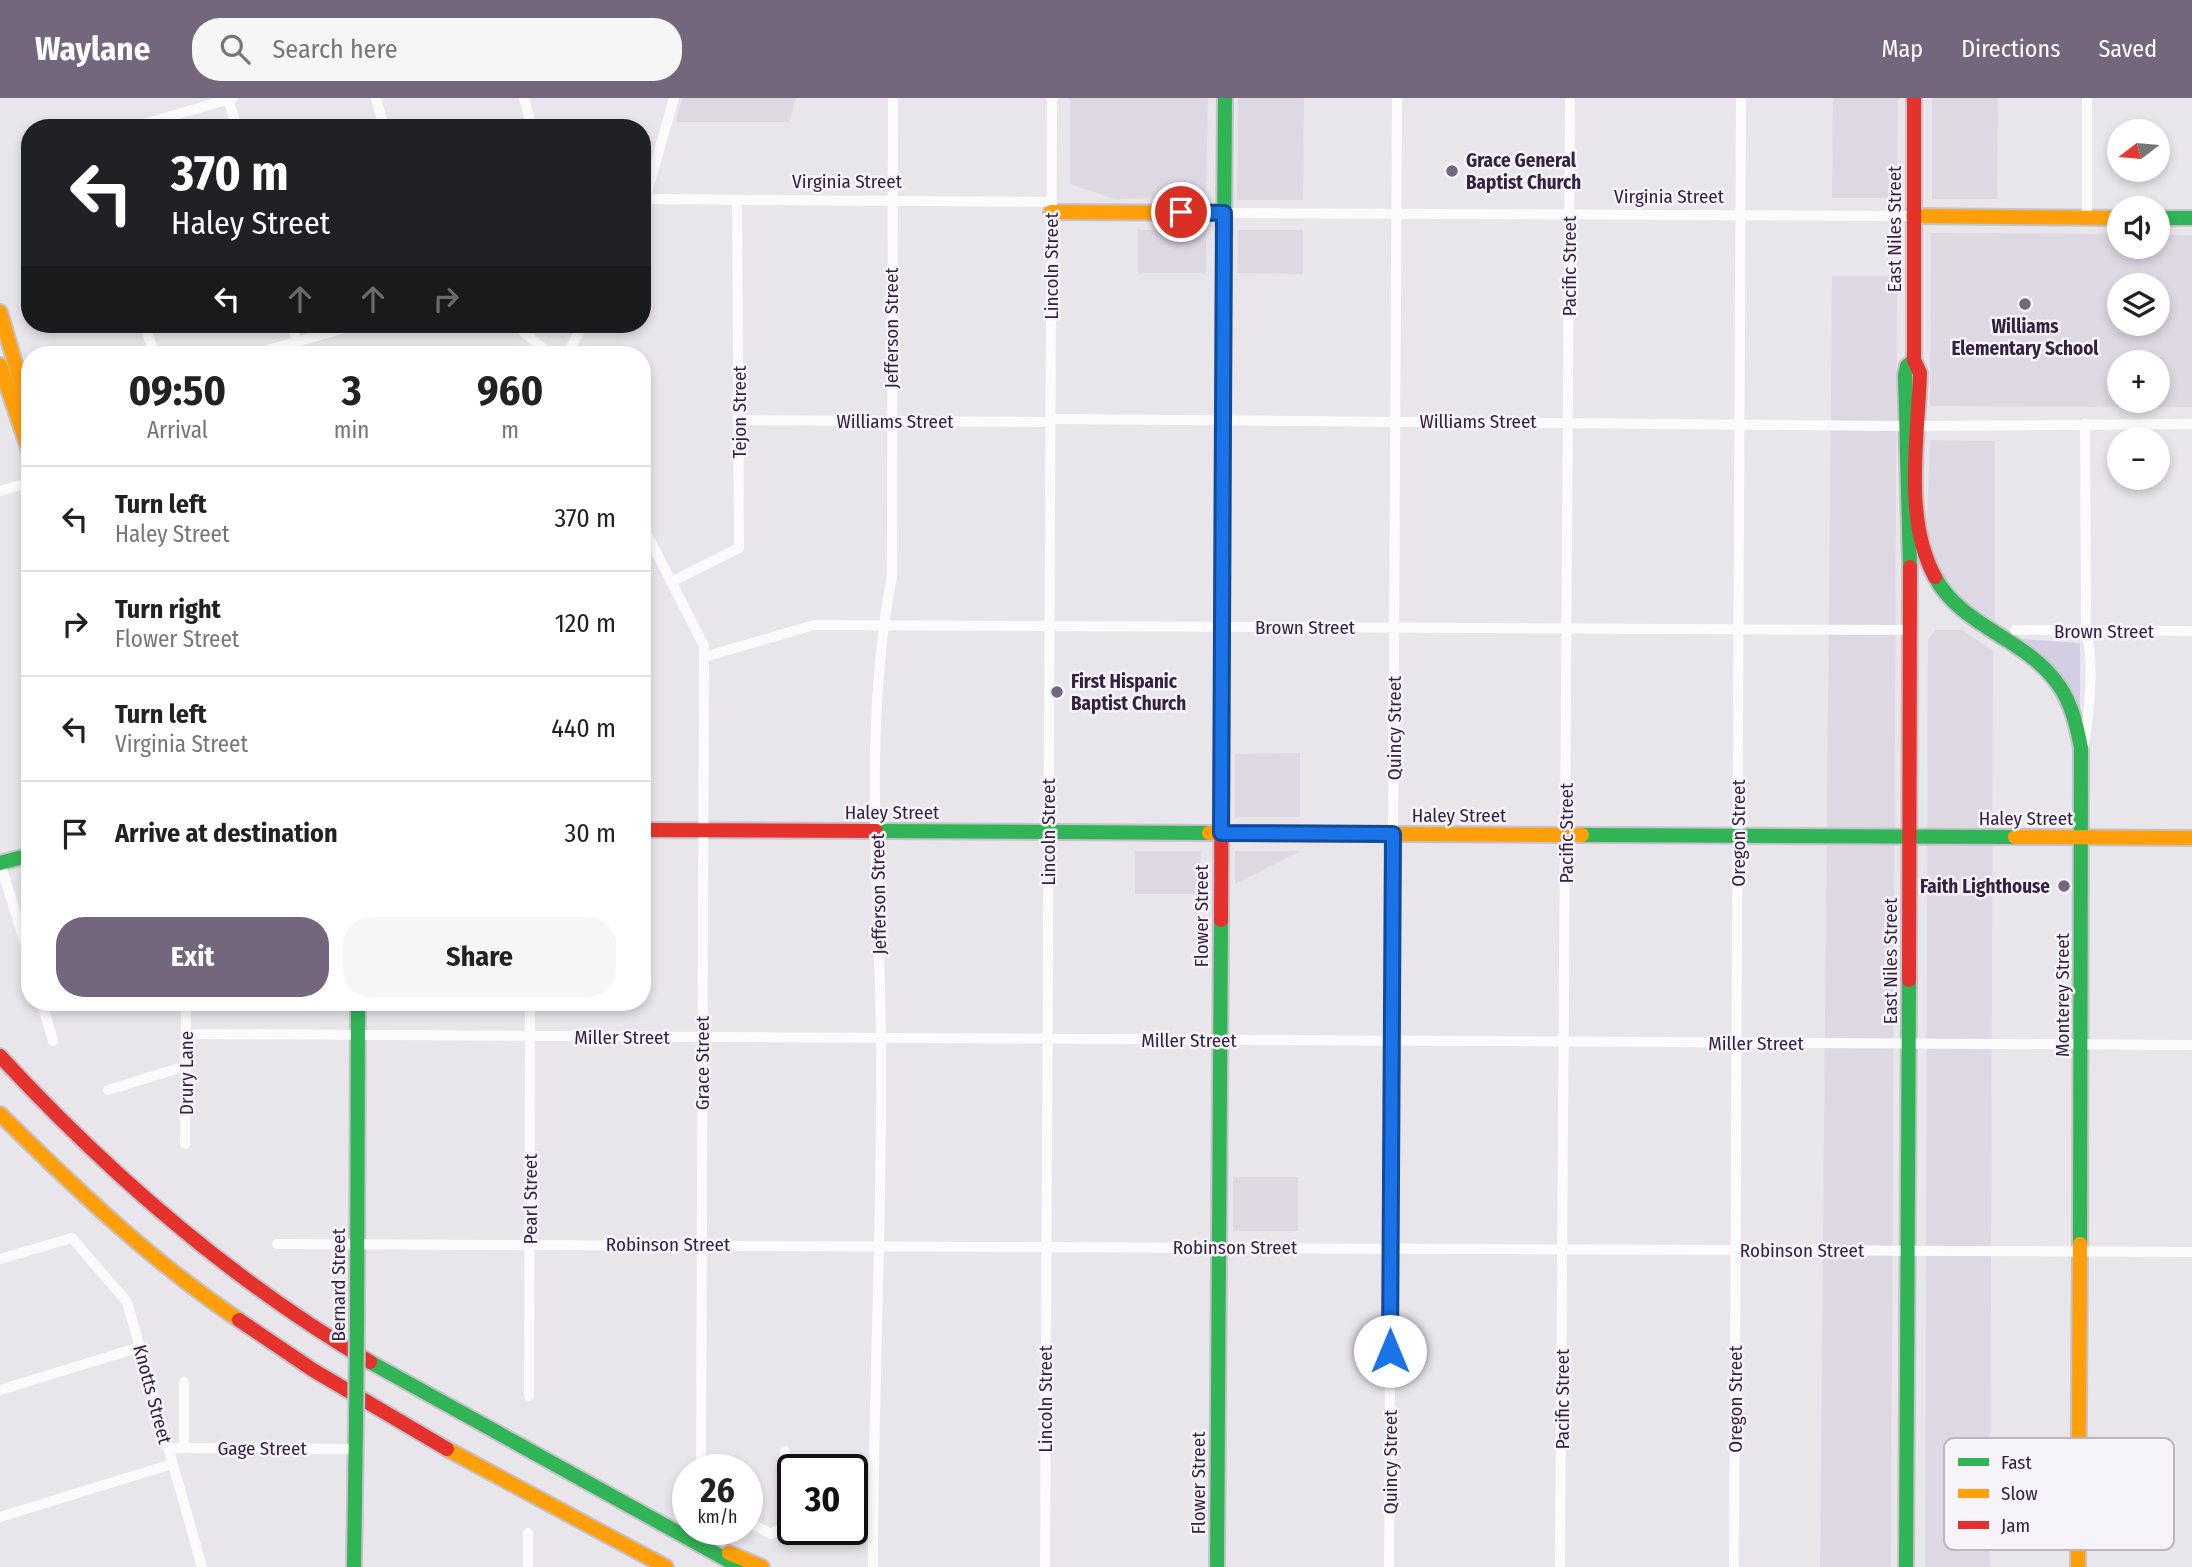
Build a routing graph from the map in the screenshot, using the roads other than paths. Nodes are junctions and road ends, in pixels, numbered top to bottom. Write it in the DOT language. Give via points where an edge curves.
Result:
graph roads {
  1 [pos="376,98"];
  2 [pos="524,98"];
  3 [pos="674,98"];
  4 [pos="893,98"];
  5 [pos="1052,98"];
  6 [pos="1225,98"];
  7 [pos="1397,98"];
  8 [pos="1570,98"];
  9 [pos="1741,98"];
  10 [pos="1914,98"];
  11 [pos="2087,98"];
  12 [pos="231,99"];
  13 [pos="161,119"];
  14 [pos="235,119"];
  15 [pos="382,119"];
  16 [pos="530,119"];
  17 [pos="651,178"];
  18 [pos="651,199"];
  19 [pos="737,200"];
  20 [pos="892,201"];
  21 [pos="1051,207"];
  22 [pos="1224,213"];
  23 [pos="1396,214"];
  24 [pos="1569,214"];
  25 [pos="1741,215"];
  26 [pos="1913,216"];
  27 [pos="2087,218"];
  28 [pos="2107,218"];
  29 [pos="2170,218"];
  30 [pos="2192,218"];
  31 [pos="0,312"];
  32 [pos="294,333"];
  33 [pos="328,333"];
  34 [pos="525,333"];
  35 [pos="297,342"];
  36 [pos="283,346"];
  37 [pos="540,346"];
  38 [pos="0,365"];
  39 [pos="21,383"];
  40 [pos="740,419"];
  41 [pos="1223,419"];
  42 [pos="1050,420"];
  43 [pos="1395,420"];
  44 [pos="891,421"];
  45 [pos="1568,421"];
  46 [pos="1740,422"];
  47 [pos="2084,424"];
  48 [pos="2192,424"];
  49 [pos="1913,426"];
  50 [pos="21,427"];
  51 [pos="21,485"];
  52 [pos="0,491"];
  53 [pos="651,542"];
  54 [pos="671,582"];
  55 [pos="1048,626"];
  56 [pos="1222,626"];
  57 [pos="882,627"];
  58 [pos="1394,627"];
  59 [pos="1567,628"];
  60 [pos="1739,629"];
  61 [pos="1911,630"];
  62 [pos="2015,630"];
  63 [pos="2086,631"];
  64 [pos="2192,631"];
  65 [pos="704,657"];
  66 [pos="2083,757"];
  67 [pos="651,830"];
  68 [pos="702,831"];
  69 [pos="876,831"];
  70 [pos="1048,832"];
  71 [pos="1221,833"];
  72 [pos="1393,834"];
  73 [pos="1566,835"];
  74 [pos="1738,836"];
  75 [pos="1910,837"];
  76 [pos="2082,838"];
  77 [pos="2192,838"];
  78 [pos="21,857"];
  79 [pos="0,863"];
  80 [pos="21,930"];
  81 [pos="45,1011"];
  82 [pos="186,1011"];
  83 [pos="358,1011"];
  84 [pos="530,1011"];
  85 [pos="186,1034"];
  86 [pos="358,1035"];
  87 [pos="530,1036"];
  88 [pos="702,1037"];
  89 [pos="881,1038"];
  90 [pos="1047,1039"];
  91 [pos="0,1040"];
  92 [pos="1220,1040"];
  93 [pos="53,1041"];
  94 [pos="1392,1041"];
  95 [pos="1564,1042"];
  96 [pos="1737,1042"];
  97 [pos="1909,1044"];
  98 [pos="2081,1044"];
  99 [pos="2192,1045"];
  100 [pos="0,1056"];
  101 [pos="186,1066"];
  102 [pos="108,1090"];
  103 [pos="51,1110"];
  104 [pos="0,1114"];
  105 [pos="186,1144"];
  106 [pos="357,1242"];
  107 [pos="530,1243"];
  108 [pos="277,1244"];
  109 [pos="701,1244"];
  110 [pos="877,1245"];
  111 [pos="1046,1246"];
  112 [pos="1219,1247"];
  113 [pos="1391,1248"];
  114 [pos="1563,1248"];
  115 [pos="1735,1249"];
  116 [pos="1908,1250"];
  117 [pos="2080,1251"];
  118 [pos="2192,1252"];
  119 [pos="0,1259"];
  120 [pos="140,1348"];
  121 [pos="184,1382"];
  122 [pos="0,1390"];
  123 [pos="529,1396"];
  124 [pos="2079,1438"];
  125 [pos="167,1448"];
  126 [pos="184,1448"];
  127 [pos="356,1449"];
  128 [pos="785,1451"];
  129 [pos="701,1454"];
  130 [pos="172,1464"];
  131 [pos="0,1517"];
  132 [pos="664,1524"];
  133 [pos="763,1530"];
  134 [pos="528,1533"];
  135 [pos="601,1533"];
  136 [pos="873,1566"];
  137 [pos="202,1567"];
  138 [pos="354,1567"];
  139 [pos="528,1567"];
  140 [pos="650,1567"];
  141 [pos="666,1567"];
  142 [pos="740,1567"];
  143 [pos="762,1567"];
  144 [pos="1045,1567"];
  145 [pos="1217,1567"];
  146 [pos="1389,1567"];
  147 [pos="1560,1567"];
  148 [pos="1734,1567"];
  149 [pos="1906,1567"];
  1 -- 15 [label="street"];
  2 -- 16 [label="street"];
  3 -- 17 [label="street"];
  4 -- 20 [label="street, Jefferson Street"];
  5 -- 21 [label="street, Lincoln Street"];
  6 -- 22 [label="main road, Flower Street"];
  7 -- 23 [label="street, Quincy Street"];
  8 -- 24 [label="street, Pacific Street"];
  9 -- 25 [label="street, Oregon Street"];
  10 -- 26 [label="main road, East Niles Street"];
  11 -- 27 [label="street"];
  12 -- 13 [label="street"];
  12 -- 14 [label="street"];
  18 -- 19 [label="street, Virginia Street"];
  19 -- 20 [label="street, Virginia Street"];
  19 -- 40 [label="street, Tejon Street"];
  20 -- 21 [label="street, Virginia Street"];
  20 -- 44 [label="street, Jefferson Street"];
  21 -- 22 [label="main road, Virginia Street"];
  21 -- 42 [label="street, Lincoln Street"];
  22 -- 23 [label="street, Virginia Street"];
  22 -- 41 [label="main road, Flower Street"];
  23 -- 24 [label="street, Virginia Street"];
  23 -- 43 [label="street, Quincy Street"];
  24 -- 25 [label="street, Virginia Street"];
  24 -- 45 [label="street, Pacific Street"];
  25 -- 26 [label="street, Virginia Street"];
  25 -- 46 [label="street, Oregon Street"];
  26 -- 27 [label="main road, Virginia Street"];
  26 -- 49 [label="main road, East Niles Street" via="1914,360 1920,373"];
  27 -- 28 [label="main road, Virginia Street"];
  29 -- 30 [label="main road"];
  31 -- 39 [label="main road"];
  32 -- 35 [label="street"];
  33 -- 35 [label="street"];
  34 -- 37 [label="street"];
  35 -- 36 [label="street"];
  38 -- 50 [label="main road"];
  40 -- 44 [label="street, Williams Street"];
  40 -- 54 [label="street, Tejon Street" via="739,548"];
  41 -- 42 [label="street, Williams Street"];
  41 -- 43 [label="street, Williams Street"];
  41 -- 56 [label="main road, Flower Street"];
  42 -- 44 [label="street, Williams Street"];
  42 -- 55 [label="street, Lincoln Street"];
  43 -- 45 [label="street, Williams Street"];
  43 -- 58 [label="street, Quincy Street"];
  44 -- 57 [label="street, Jefferson Street" via="892,576"];
  45 -- 46 [label="street, Williams Street"];
  45 -- 59 [label="street, Pacific Street"];
  46 -- 49 [label="street, Williams Street"];
  46 -- 60 [label="street, Oregon Street"];
  47 -- 48 [label="street, Williams Street"];
  47 -- 49 [label="street, Williams Street"];
  47 -- 63 [label="street, Monterey Street"];
  49 -- 61 [label="main road, East Niles Street" via="1906,529"];
  49 -- 66 [label="main road, East Niles Street" via="1919,534 1927,562 1970,618 2022,649 2049,672 2069,705"];
  51 -- 52 [label="street"];
  53 -- 54 [label="street, Grace Street"];
  54 -- 65 [label="street, Grace Street" via="704,646"];
  55 -- 56 [label="street, Brown Street"];
  55 -- 57 [label="street, Brown Street"];
  55 -- 70 [label="street, Lincoln Street"];
  56 -- 58 [label="street, Brown Street"];
  56 -- 71 [label="main road, Flower Street"];
  57 -- 65 [label="street, Brown Street" via="814,625"];
  57 -- 69 [label="street, Jefferson Street"];
  58 -- 59 [label="street, Brown Street"];
  58 -- 72 [label="street, Quincy Street"];
  59 -- 60 [label="street, Brown Street"];
  59 -- 73 [label="street, Pacific Street"];
  60 -- 61 [label="street, Brown Street"];
  60 -- 74 [label="street, Oregon Street"];
  61 -- 75 [label="main road, East Niles Street"];
  62 -- 63 [label="street, Brown Street"];
  63 -- 64 [label="street, Brown Street"];
  63 -- 66 [label="street, Monterey Street" via="2089,715"];
  65 -- 68 [label="street, Grace Street"];
  66 -- 76 [label="main road, Monterey Street"];
  67 -- 68 [label="main road, Haley Street"];
  68 -- 69 [label="main road, Haley Street"];
  68 -- 88 [label="street, Grace Street"];
  69 -- 70 [label="main road, Haley Street"];
  69 -- 89 [label="street, Jefferson Street"];
  70 -- 71 [label="main road, Haley Street"];
  70 -- 90 [label="street, Lincoln Street"];
  71 -- 72 [label="main road, Haley Street"];
  71 -- 92 [label="main road, Flower Street"];
  72 -- 73 [label="main road, Haley Street"];
  72 -- 94 [label="street, Quincy Street"];
  73 -- 74 [label="main road, Haley Street"];
  73 -- 95 [label="street, Pacific Street"];
  74 -- 75 [label="main road, Haley Street"];
  74 -- 96 [label="street, Oregon Street"];
  75 -- 76 [label="main road, Haley Street"];
  75 -- 97 [label="main road, East Niles Street"];
  76 -- 77 [label="main road, Haley Street"];
  76 -- 98 [label="main road, Monterey Street"];
  78 -- 79 [label="main road"];
  79 -- 80 [label="street"];
  81 -- 93 [label="street"];
  82 -- 85 [label="street, Drury Lane"];
  83 -- 86 [label="main road, Bernard Street"];
  84 -- 87 [label="street, Pearl Street"];
  85 -- 86 [label="street, Miller Street"];
  85 -- 101 [label="street, Drury Lane"];
  86 -- 87 [label="street, Miller Street"];
  86 -- 106 [label="main road, Bernard Street"];
  87 -- 88 [label="street, Miller Street"];
  87 -- 107 [label="street, Pearl Street"];
  88 -- 89 [label="street, Miller Street"];
  88 -- 109 [label="street, Grace Street"];
  89 -- 90 [label="street, Miller Street"];
  89 -- 110 [label="street, Jefferson Street"];
  90 -- 92 [label="street, Miller Street"];
  90 -- 111 [label="street, Lincoln Street"];
  91 -- 103 [label="main road"];
  92 -- 94 [label="street, Miller Street"];
  92 -- 112 [label="main road, Flower Street"];
  94 -- 95 [label="street, Miller Street"];
  94 -- 113 [label="street, Quincy Street"];
  95 -- 96 [label="street, Miller Street"];
  95 -- 114 [label="street, Pacific Street"];
  96 -- 97 [label="street, Miller Street"];
  96 -- 115 [label="street, Oregon Street"];
  97 -- 98 [label="street, Miller Street"];
  97 -- 116 [label="main road, East Niles Street"];
  98 -- 99 [label="street, Miller Street"];
  98 -- 117 [label="main road, Monterey Street"];
  100 -- 103 [label="main road"];
  101 -- 102 [label="street"];
  101 -- 105 [label="street, Drury Lane"];
  103 -- 132 [label="main road" via="176,1224 315,1328"];
  104 -- 135 [label="main road" via="99,1209 254,1333 394,1422"];
  106 -- 107 [label="street, Robinson Street"];
  106 -- 108 [label="street, Robinson Street"];
  106 -- 127 [label="main road, Bernard Street, bridge"];
  107 -- 109 [label="street, Robinson Street"];
  107 -- 123 [label="street, Pearl Street"];
  109 -- 110 [label="street, Robinson Street"];
  109 -- 129 [label="street, Grace Street"];
  110 -- 111 [label="street, Robinson Street"];
  110 -- 136 [label="street, Jefferson Street"];
  111 -- 112 [label="street, Robinson Street"];
  111 -- 144 [label="street, Lincoln Street"];
  112 -- 113 [label="street, Robinson Street"];
  112 -- 145 [label="main road, Flower Street"];
  113 -- 114 [label="street, Robinson Street"];
  113 -- 146 [label="street, Quincy Street"];
  114 -- 115 [label="street, Robinson Street"];
  114 -- 147 [label="street, Pacific Street"];
  115 -- 116 [label="street, Robinson Street"];
  115 -- 148 [label="street, Oregon Street"];
  116 -- 117 [label="street, Robinson Street"];
  116 -- 149 [label="main road, East Niles Street"];
  117 -- 118 [label="street, Robinson Street"];
  117 -- 124 [label="main road, Monterey Street"];
  119 -- 120 [label="street, Knotts Street" via="72,1238 127,1302"];
  120 -- 122 [label="street"];
  120 -- 125 [label="street, Knotts Street"];
  121 -- 126 [label="street"];
  125 -- 126 [label="street, Gage Street"];
  125 -- 130 [label="street, Knotts Street"];
  126 -- 127 [label="street, Gage Street"];
  127 -- 138 [label="main road, Bernard Street"];
  128 -- 133 [label="street" via="782,1528 771,1534"];
  130 -- 131 [label="street"];
  130 -- 137 [label="street, Knotts Street"];
  132 -- 142 [label="main road"];
  132 -- 143 [label="main road"];
  134 -- 139 [label="street"];
  135 -- 140 [label="main road"];
  135 -- 141 [label="main road"];
}
